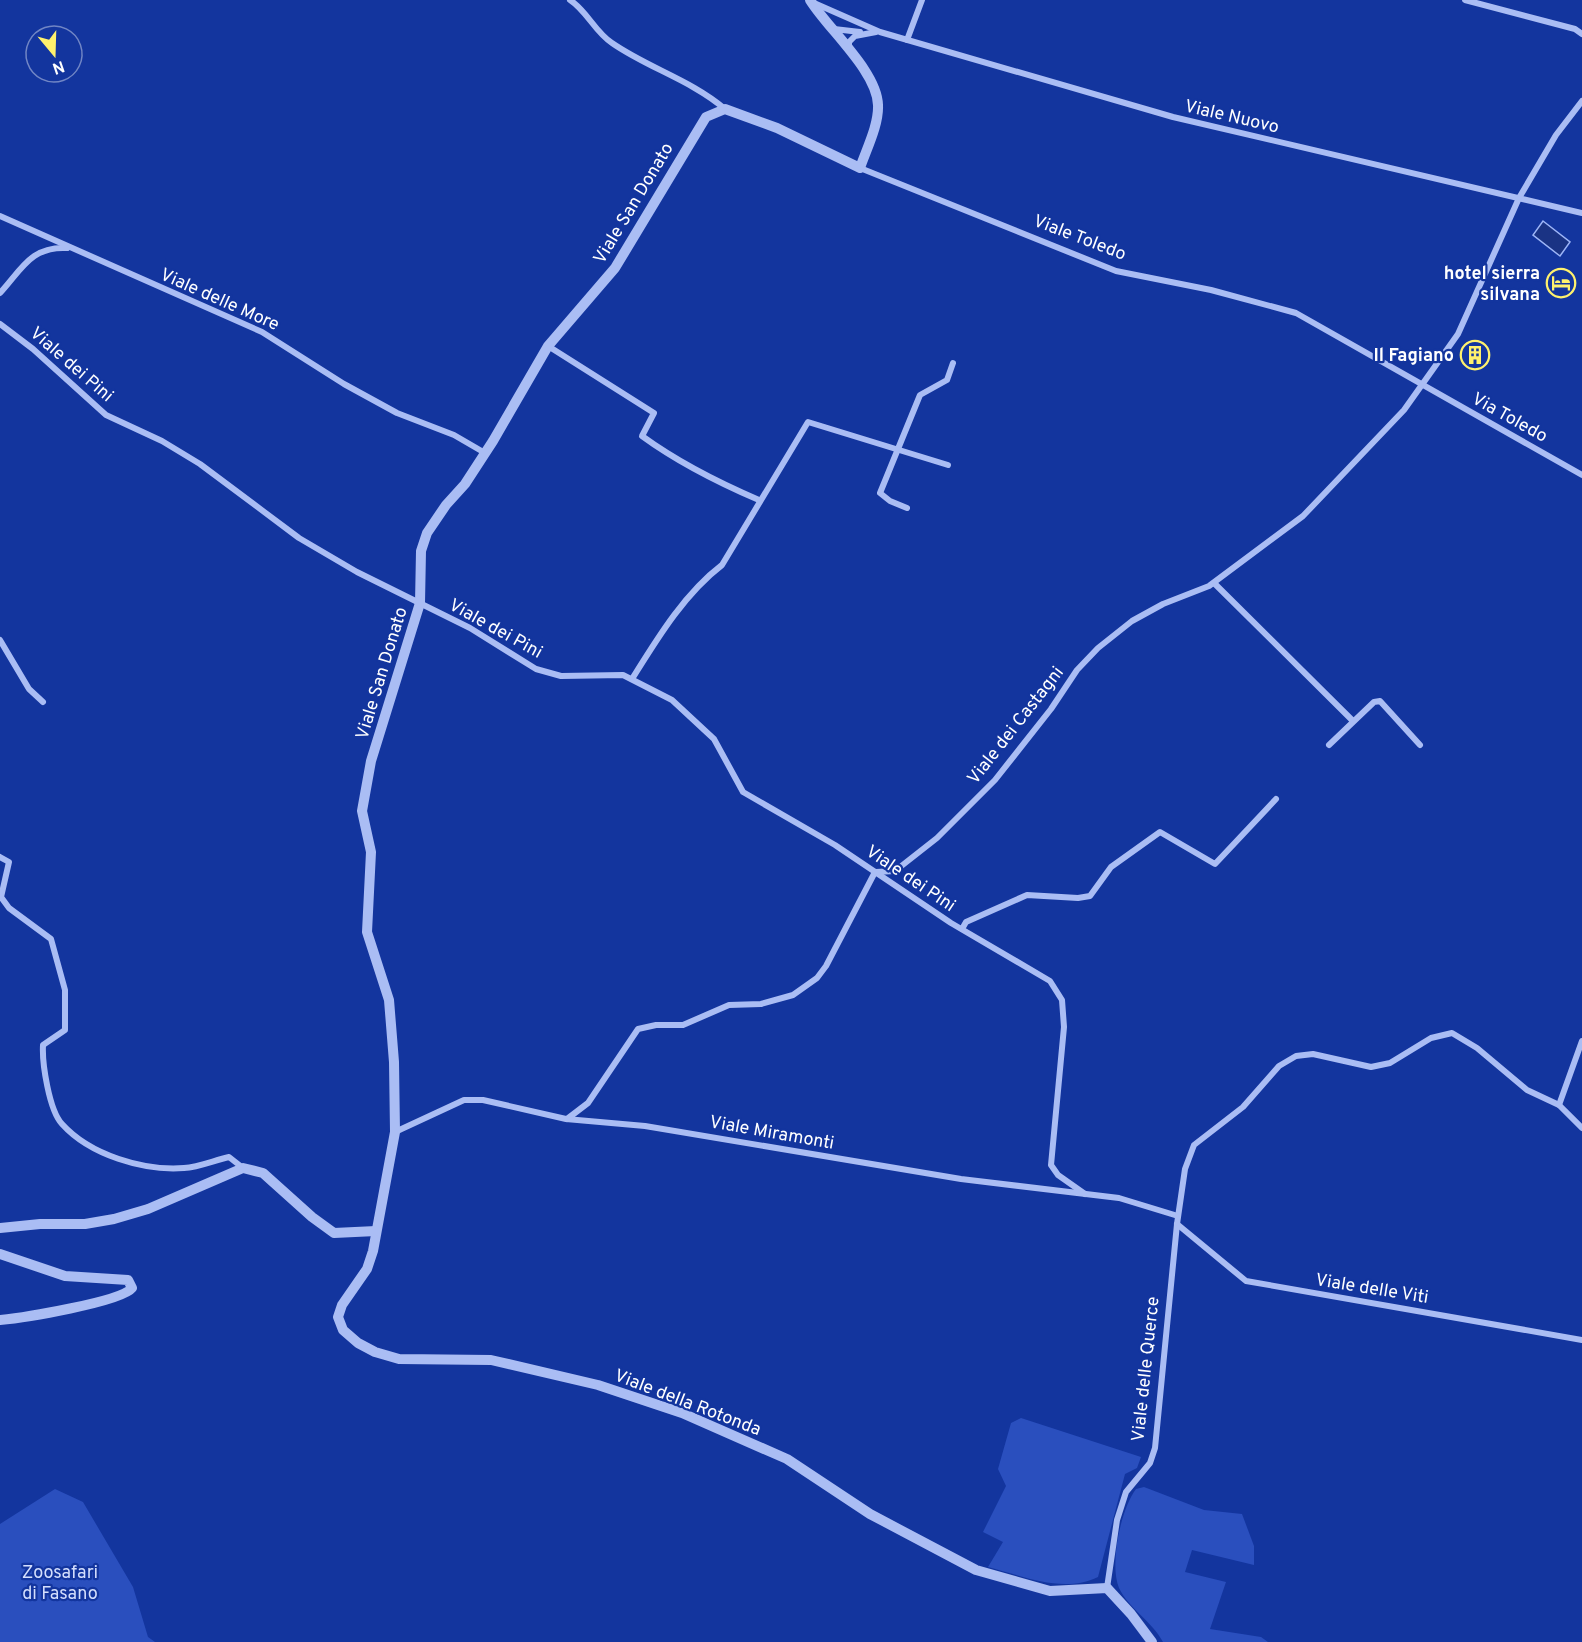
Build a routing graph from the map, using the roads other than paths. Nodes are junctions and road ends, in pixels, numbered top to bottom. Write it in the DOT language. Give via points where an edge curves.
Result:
graph roads {
  1 [pos="570,0"];
  2 [pos="922,0"];
  3 [pos="1465,0"];
  4 [pos="810,1"];
  5 [pos="849,20"];
  6 [pos="831,29"];
  7 [pos="863,32"];
  8 [pos="880,32"];
  9 [pos="1582,34"];
  10 [pos="907,40"];
  11 [pos="849,52"];
  12 [pos="1582,101"];
  13 [pos="725,109"];
  14 [pos="860,168"];
  15 [pos="1519,198"];
  16 [pos="1582,213"];
  17 [pos="0,216"];
  18 [pos="70,248"];
  19 [pos="0,293"];
  20 [pos="0,324"];
  21 [pos="548,346"];
  22 [pos="952,363"];
  23 [pos="1422,387"];
  24 [pos="898,450"];
  25 [pos="486,453"];
  26 [pos="948,465"];
  27 [pos="1582,475"];
  28 [pos="759,500"];
  29 [pos="907,508"];
  30 [pos="1214,583"];
  31 [pos="420,603"];
  32 [pos="0,640"];
  33 [pos="632,679"];
  34 [pos="43,702"];
  35 [pos="1353,721"];
  36 [pos="1329,745"];
  37 [pos="1420,745"];
  38 [pos="1276,799"];
  39 [pos="0,857"];
  40 [pos="875,872"];
  41 [pos="962,929"];
  42 [pos="1582,1041"];
  43 [pos="1559,1105"];
  44 [pos="566,1119"];
  45 [pos="1582,1128"];
  46 [pos="394,1132"];
  47 [pos="243,1168"];
  48 [pos="1085,1194"];
  49 [pos="1178,1216"];
  50 [pos="1177,1224"];
  51 [pos="0,1228"];
  52 [pos="376,1231"];
  53 [pos="0,1254"];
  54 [pos="0,1320"];
  55 [pos="1582,1340"];
  56 [pos="1107,1588"];
  57 [pos="1152,1642"];
  1 -- 13 [label="street" via="580,6 610,42 709,95"];
  2 -- 10 [label="street"];
  3 -- 9 [label="street" via="1566,26"];
  4 -- 5 [label="street, Viale Nuovo"];
  4 -- 6 [label="street"];
  5 -- 6 [label="street"];
  5 -- 8 [label="street, Viale Nuovo"];
  6 -- 7 [label="street, Viale Nuovo"];
  6 -- 11 [label="street"];
  7 -- 8 [label="street, Viale Nuovo"];
  7 -- 11 [label="street" via="849,42"];
  8 -- 10 [label="street, Viale Nuovo"];
  10 -- 15 [label="street, Viale Nuovo" via="1173,117"];
  11 -- 14 [label="street" via="872,83 878,105"];
  12 -- 15 [label="street, Viale dei Castagni" via="1556,135"];
  13 -- 14 [label="street, Viale Toledo" via="777,128"];
  13 -- 21 [label="street, Viale San Donato" via="706,117 615,268"];
  14 -- 23 [label="street, Viale Toledo" via="1116,271 1211,290 1296,314"];
  15 -- 16 [label="street, Viale Nuovo"];
  15 -- 23 [label="street, Viale dei Castagni" via="1458,334"];
  17 -- 18 [label="street, Viale delle More"];
  18 -- 19 [label="street" via="44,249 35,254"];
  18 -- 25 [label="street, Viale delle More" via="262,332 397,413 454,435"];
  20 -- 31 [label="street, Viale dei Pini" via="106,415 162,441 299,538"];
  21 -- 25 [label="street, Viale San Donato"];
  21 -- 28 [label="street" via="654,413 642,436 662,451 698,473"];
  22 -- 24 [label="street" via="946,380 920,395"];
  23 -- 27 [label="street, Via Toledo"];
  23 -- 30 [label="street, Viale dei Castagni" via="1303,516"];
  24 -- 26 [label="street"];
  24 -- 28 [label="street" via="808,422"];
  24 -- 29 [label="street" via="880,494"];
  25 -- 31 [label="street, Viale San Donato" via="427,533 420,560"];
  28 -- 33 [label="street" via="722,566 708,576 660,634"];
  30 -- 35 [label="street"];
  30 -- 40 [label="street, Viale dei Castagni" via="1132,621 1098,648 1077,670 995,780 937,838 895,871"];
  31 -- 33 [label="street, Viale dei Pini" via="536,669 561,676 623,675"];
  31 -- 46 [label="street, Viale San Donato" via="371,762 362,811 371,852 367,932 390,1000"];
  32 -- 34 [label="street" via="29,688"];
  33 -- 40 [label="street, Viale dei Pini" via="672,700 714,740 743,792"];
  35 -- 36 [label="street"];
  35 -- 37 [label="street" via="1380,701"];
  38 -- 41 [label="street" via="1215,864 1160,832 1111,867 1090,896 1027,895 966,922"];
  39 -- 47 [label="street" via="9,862 1,897 9,908 51,939 65,990 65,1030 44,1045 43,1060 60,1122 115,1158 141,1165 185,1168 229,1157"];
  40 -- 41 [label="street, Viale dei Pini"];
  40 -- 44 [label="street" via="825,966 803,990 761,1004 729,1005 683,1025 638,1029 588,1103"];
  41 -- 48 [label="street, Viale dei Pini" via="1035,970 1050,981 1062,1000 1064,1027 1051,1165"];
  42 -- 43 [label="street"];
  43 -- 45 [label="street"];
  43 -- 49 [label="street, Viale delle Querce" via="1527,1090 1477,1048 1452,1033 1431,1038 1390,1063 1371,1067 1313,1054 1296,1056 1279,1066 1243,1107 1194,1145 1185,1169"];
  44 -- 46 [label="street, Viale Miramonti" via="483,1100 464,1101"];
  44 -- 48 [label="street, Viale Miramonti" via="645,1126 961,1179"];
  46 -- 52 [label="street, Viale San Donato"];
  47 -- 51 [label="street" via="114,1219"];
  47 -- 52 [label="street" via="263,1173 334,1233"];
  48 -- 49 [label="street, Viale Miramonti" via="1119,1198"];
  49 -- 50 [label="street, Viale delle Querce"];
  50 -- 55 [label="street, Viale delle Viti" via="1246,1281"];
  50 -- 56 [label="street, Viale delle Querce" via="1155,1448 1150,1463 1126,1492 1117,1520"];
  52 -- 56 [label="street, Viale della Rotonda" via="367,1269 338,1317 343,1330 375,1352 399,1359 491,1360 598,1384 682,1413 787,1459 870,1514 976,1570 1050,1591"];
  53 -- 54 [label="street" via="58,1275 128,1280 132,1287 123,1295 103,1300"];
  56 -- 57 [label="street"];
}
